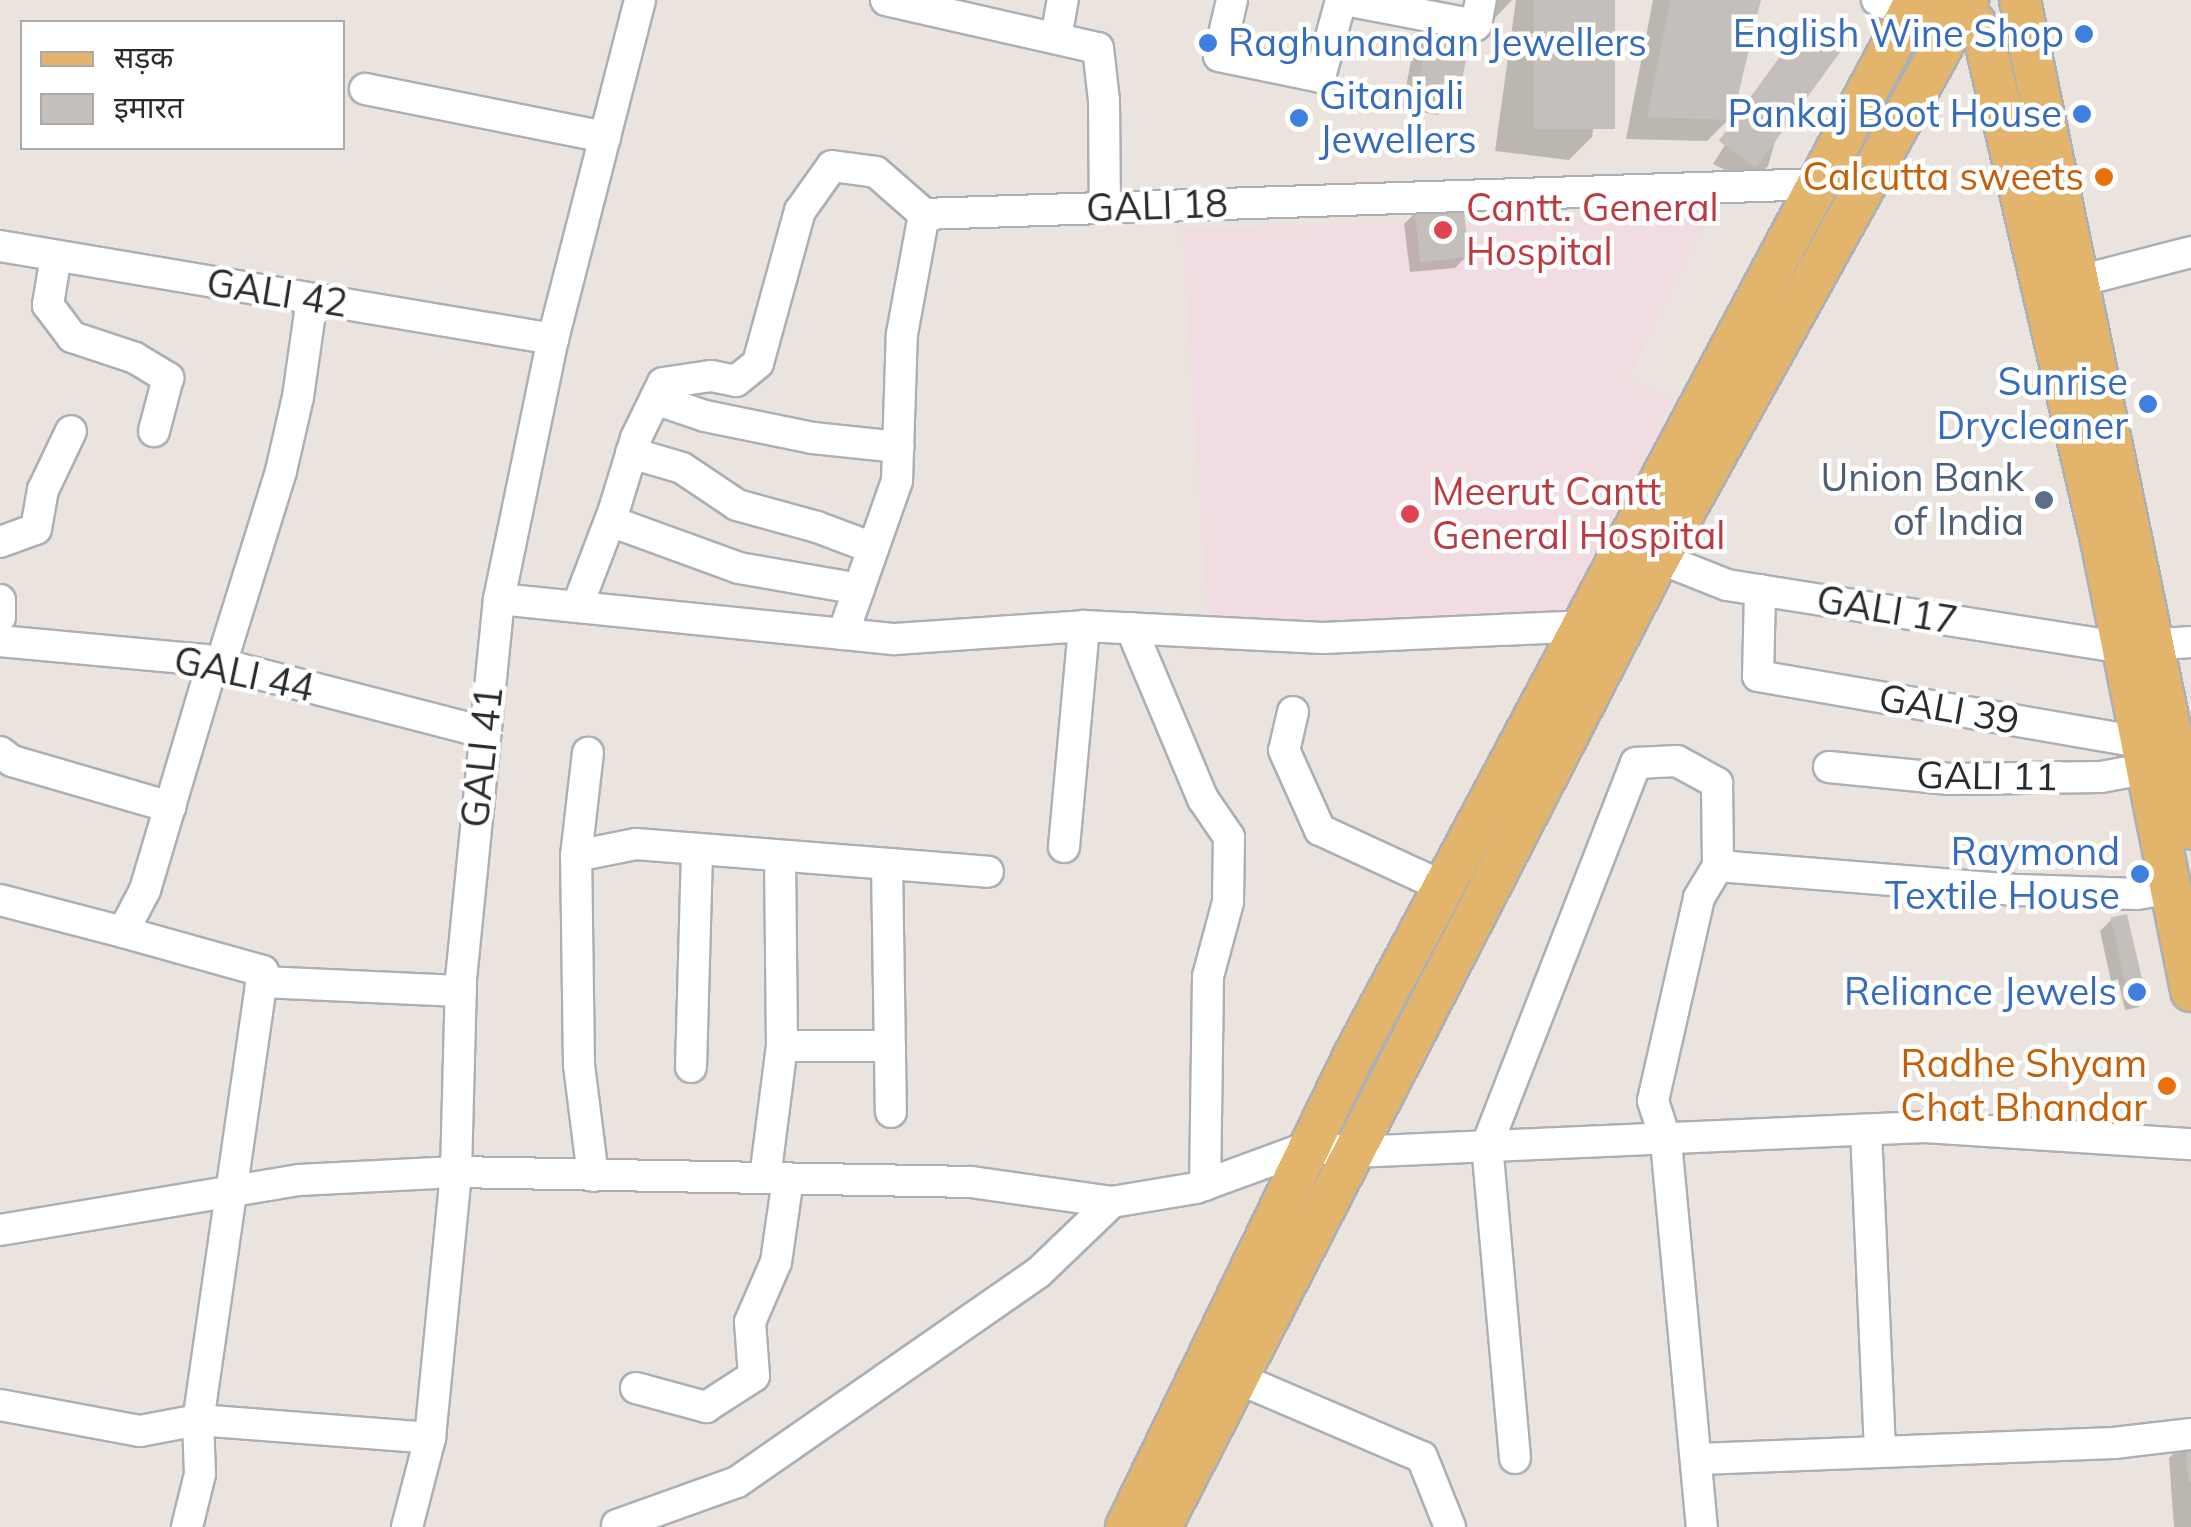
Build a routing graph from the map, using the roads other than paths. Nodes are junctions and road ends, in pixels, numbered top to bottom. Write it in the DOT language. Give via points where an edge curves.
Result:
graph roads {
  1 [pos="640,0"];
  2 [pos="886,0"];
  3 [pos="1062,0"];
  4 [pos="1232,0"];
  5 [pos="1343,0"];
  6 [pos="1481,0"];
  7 [pos="2020,0"];
  8 [pos="1901,4"];
  9 [pos="1964,9"];
  10 [pos="1056,38"];
  11 [pos="365,89"];
  12 [pos="605,136"];
  13 [pos="1820,184"];
  14 [pos="1105,208"];
  15 [pos="924,214"];
  16 [pos="0,246"];
  17 [pos="2191,252"];
  18 [pos="56,256"];
  19 [pos="2079,281"];
  20 [pos="312,298"];
  21 [pos="554,339"];
  22 [pos="655,398"];
  23 [pos="154,430"];
  24 [pos="71,431"];
  25 [pos="899,447"];
  26 [pos="631,453"];
  27 [pos="610,521"];
  28 [pos="0,542"];
  29 [pos="873,548"];
  30 [pos="1659,558"];
  31 [pos="859,589"];
  32 [pos="1760,590"];
  33 [pos="499,599"];
  34 [pos="0,600"];
  35 [pos="577,607"];
  36 [pos="0,617"];
  37 [pos="1084,626"];
  38 [pos="1584,626"];
  39 [pos="1131,628"];
  40 [pos="843,634"];
  41 [pos="0,640"];
  42 [pos="2191,642"];
  43 [pos="2135,647"];
  44 [pos="217,663"];
  45 [pos="1292,712"];
  46 [pos="484,732"];
  47 [pos="0,752"];
  48 [pos="588,753"];
  49 [pos="2142,755"];
  50 [pos="1828,767"];
  51 [pos="170,807"];
  52 [pos="2191,829"];
  53 [pos="1064,847"];
  54 [pos="697,849"];
  55 [pos="576,856"];
  56 [pos="780,856"];
  57 [pos="888,864"];
  58 [pos="1718,866"];
  59 [pos="988,872"];
  60 [pos="1444,887"];
  61 [pos="2169,889"];
  62 [pos="0,900"];
  63 [pos="124,932"];
  64 [pos="261,982"];
  65 [pos="461,991"];
  66 [pos="2191,991"];
  67 [pos="782,1046"];
  68 [pos="890,1046"];
  69 [pos="691,1067"];
  70 [pos="891,1112"];
  71 [pos="1866,1130"];
  72 [pos="1666,1140"];
  73 [pos="2191,1144"];
  74 [pos="1487,1145"];
  75 [pos="1308,1147"];
  76 [pos="1354,1152"];
  77 [pos="456,1172"];
  78 [pos="593,1176"];
  79 [pos="777,1179"];
  80 [pos="1205,1185"];
  81 [pos="234,1191"];
  82 [pos="1112,1202"];
  83 [pos="0,1230"];
  84 [pos="1235,1377"];
  85 [pos="636,1388"];
  86 [pos="0,1405"];
  87 [pos="198,1420"];
  88 [pos="2191,1434"];
  89 [pos="430,1438"];
  90 [pos="1880,1451"];
  91 [pos="1515,1458"];
  92 [pos="1699,1458"];
  93 [pos="616,1526"];
  94 [pos="188,1527"];
  95 [pos="408,1527"];
  96 [pos="1126,1527"];
  97 [pos="1161,1527"];
  98 [pos="1450,1527"];
  99 [pos="1702,1527"];
  1 -- 12 [label="street, GALI 41"];
  2 -- 10 [label="street"];
  3 -- 10 [label="street"];
  4 -- 5 [label="street" via="1220,56 1320,77"];
  5 -- 6 [label="street" via="1476,25"];
  7 -- 19 [label="main road"];
  8 -- 9 [label="main road"];
  8 -- 13 [label="main road"];
  9 -- 30 [label="main road"];
  9 -- 43 [label="main road" via="1984,38 2101,540"];
  10 -- 14 [label="street" via="1098,48"];
  11 -- 12 [label="street"];
  12 -- 21 [label="street, GALI 41"];
  13 -- 14 [label="street, GALI 18"];
  13 -- 38 [label="main road"];
  14 -- 15 [label="street, GALI 18"];
  15 -- 22 [label="street" via="876,172 832,166 800,211 758,363 736,381 712,376 663,383"];
  15 -- 25 [label="street" via="902,334"];
  16 -- 18 [label="street, GALI 42"];
  17 -- 19 [label="street"];
  18 -- 20 [label="street, GALI 42"];
  18 -- 23 [label="street" via="48,305 72,337 135,358 168,378"];
  19 -- 43 [label="main road" via="2134,544"];
  20 -- 21 [label="street, GALI 42"];
  20 -- 44 [label="street" via="281,471"];
  21 -- 33 [label="street, GALI 41"];
  22 -- 25 [label="street" via="705,416 813,438"];
  22 -- 26 [label="street"];
  24 -- 28 [label="street" via="42,490 36,528"];
  25 -- 29 [label="street" via="897,480"];
  26 -- 27 [label="street"];
  26 -- 29 [label="street" via="682,468 737,505"];
  27 -- 31 [label="street" via="739,568"];
  27 -- 35 [label="street"];
  29 -- 31 [label="street"];
  30 -- 32 [label="street, GALI 17"];
  30 -- 76 [label="main road"];
  31 -- 40 [label="street"];
  32 -- 43 [label="street, GALI 17"];
  32 -- 49 [label="street, GALI 39" via="1758,676"];
  33 -- 35 [label="street"];
  33 -- 46 [label="street, GALI 41"];
  34 -- 36 [label="street"];
  35 -- 40 [label="street"];
  37 -- 39 [label="street"];
  37 -- 40 [label="street" via="894,639"];
  37 -- 53 [label="street"];
  38 -- 39 [label="street" via="1324,638"];
  38 -- 60 [label="main road"];
  39 -- 80 [label="street" via="1203,799 1229,837 1228,902 1208,976"];
  41 -- 44 [label="street, GALI 44"];
  42 -- 43 [label="street, GALI 17"];
  43 -- 49 [label="main road"];
  43 -- 52 [label="main road"];
  44 -- 46 [label="street, GALI 44"];
  44 -- 51 [label="street"];
  45 -- 60 [label="street" via="1284,750 1320,830"];
  46 -- 65 [label="street, GALI 41"];
  47 -- 51 [label="street"];
  48 -- 55 [label="street"];
  49 -- 50 [label="street, GALI 11" via="2101,777 1948,779"];
  49 -- 61 [label="main road"];
  51 -- 63 [label="street" via="145,890"];
  54 -- 55 [label="street" via="636,844"];
  54 -- 56 [label="street"];
  54 -- 69 [label="street"];
  55 -- 78 [label="street" via="579,1065"];
  56 -- 57 [label="street"];
  56 -- 67 [label="street"];
  57 -- 59 [label="street"];
  57 -- 68 [label="street"];
  58 -- 61 [label="street" via="2018,890"];
  58 -- 72 [label="street" via="1699,898 1653,1100"];
  58 -- 74 [label="street" via="1717,783 1677,761 1636,763"];
  60 -- 75 [label="main road"];
  61 -- 66 [label="main road"];
  62 -- 63 [label="street"];
  63 -- 64 [label="street" via="263,971"];
  64 -- 65 [label="street"];
  64 -- 81 [label="street"];
  65 -- 77 [label="street, GALI 41"];
  67 -- 68 [label="street"];
  67 -- 79 [label="street"];
  68 -- 70 [label="street"];
  71 -- 72 [label="street"];
  71 -- 73 [label="street" via="1925,1127"];
  71 -- 90 [label="street"];
  72 -- 74 [label="street"];
  72 -- 92 [label="street"];
  74 -- 76 [label="street"];
  74 -- 91 [label="street"];
  75 -- 76 [label="street"];
  75 -- 80 [label="street"];
  75 -- 96 [label="main road"];
  76 -- 84 [label="main road"];
  77 -- 78 [label="street"];
  77 -- 81 [label="street" via="299,1180"];
  77 -- 89 [label="street, GALI 41"];
  78 -- 79 [label="street"];
  79 -- 82 [label="street" via="971,1182"];
  79 -- 85 [label="street" via="776,1262 750,1322 754,1376 706,1407"];
  80 -- 82 [label="street"];
  81 -- 83 [label="street"];
  81 -- 87 [label="street"];
  82 -- 93 [label="street" via="1038,1273 737,1482"];
  84 -- 97 [label="main road"];
  84 -- 98 [label="street" via="1422,1457"];
  86 -- 87 [label="street" via="140,1431"];
  87 -- 89 [label="street"];
  87 -- 94 [label="street" via="200,1474"];
  88 -- 90 [label="street"];
  89 -- 95 [label="street, GALI 41"];
  90 -- 92 [label="street"];
  92 -- 99 [label="street"];
}
